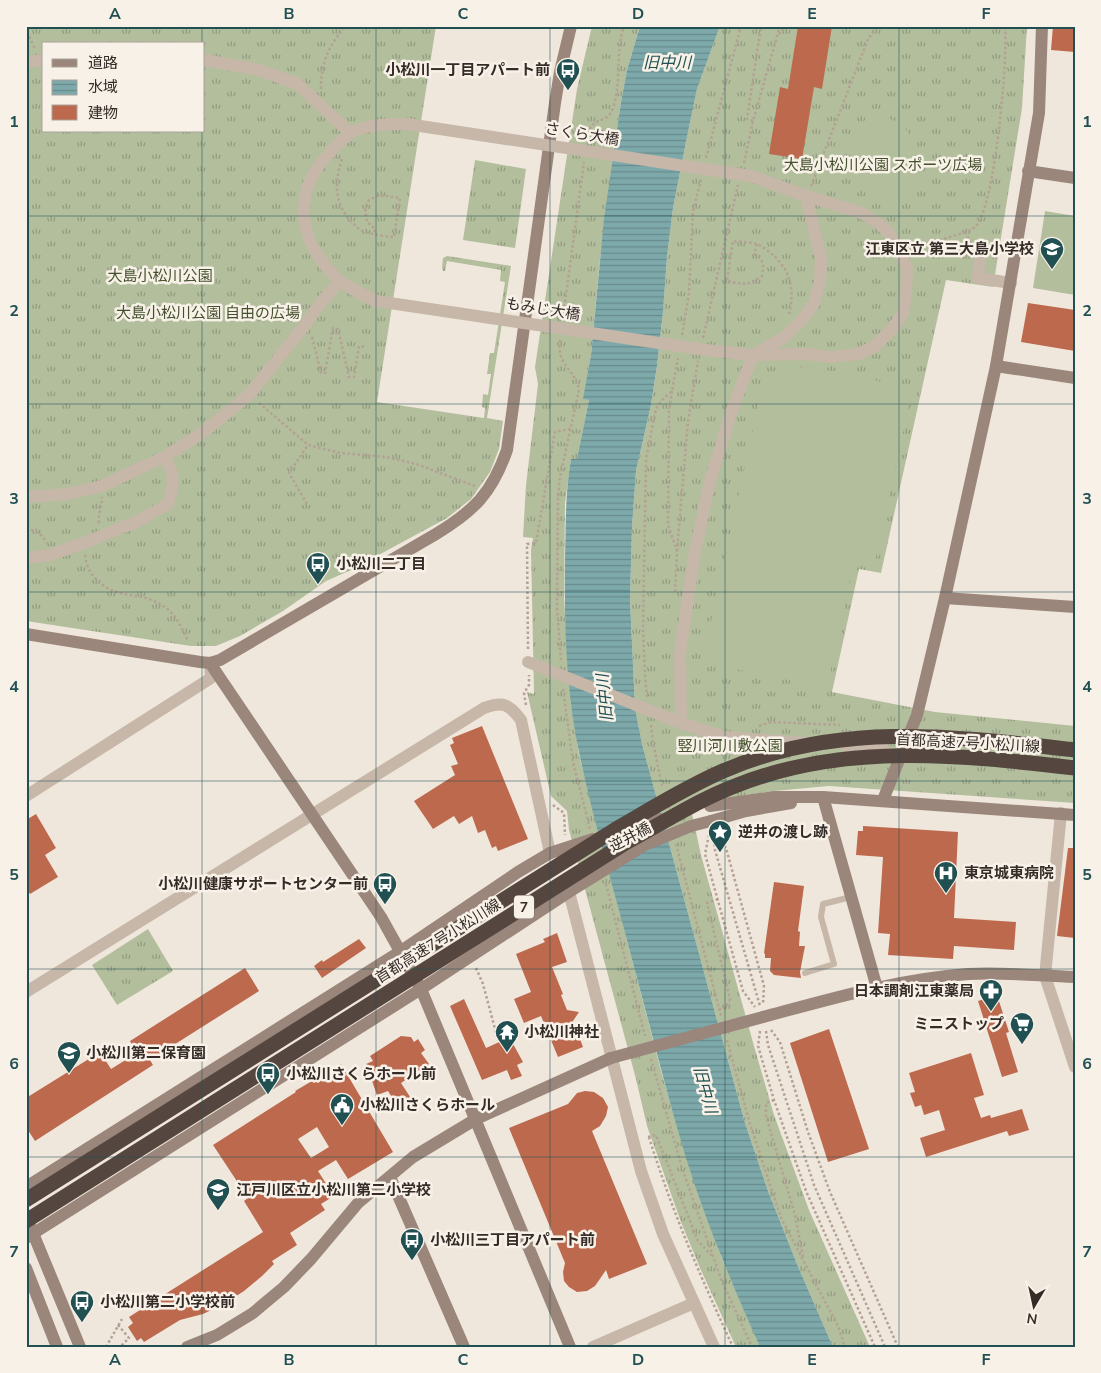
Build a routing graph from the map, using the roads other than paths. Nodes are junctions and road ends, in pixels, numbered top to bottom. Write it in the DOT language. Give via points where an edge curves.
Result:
graph roads {
  1 [pos="573,26"];
  2 [pos="1042,26"];
  3 [pos="205,60"];
  4 [pos="350,134"];
  5 [pos="1028,171"];
  6 [pos="1075,178"];
  7 [pos="806,196"];
  8 [pos="899,250"];
  9 [pos="980,261"];
  10 [pos="340,281"];
  11 [pos="1011,283"];
  12 [pos="752,355"];
  13 [pos="996,366"];
  14 [pos="1075,378"];
  15 [pos="164,457"];
  16 [pos="26,497"];
  17 [pos="26,558"];
  18 [pos="945,598"];
  19 [pos="1075,607"];
  20 [pos="26,634"];
  21 [pos="528,662"];
  22 [pos="210,663"];
  23 [pos="681,724"];
  24 [pos="883,747"];
  25 [pos="1075,750"];
  26 [pos="1075,768"];
  27 [pos="26,796"];
  28 [pos="823,797"];
  29 [pos="883,800"];
  30 [pos="1060,813"];
  31 [pos="312,814"];
  32 [pos="1075,815"];
  33 [pos="550,853"];
  34 [pos="569,892"];
  35 [pos="851,897"];
  36 [pos="401,951"];
  37 [pos="805,974"];
  38 [pos="1045,976"];
  39 [pos="1075,976"];
  40 [pos="877,988"];
  41 [pos="421,989"];
  42 [pos="26,992"];
  43 [pos="611,1058"];
  44 [pos="1075,1066"];
  45 [pos="476,1119"];
  46 [pos="390,1177"];
  47 [pos="26,1187"];
  48 [pos="26,1200"];
  49 [pos="28,1227"];
  50 [pos="26,1268"];
  51 [pos="694,1303"];
  52 [pos="57,1347"];
  53 [pos="80,1347"];
  54 [pos="187,1347"];
  55 [pos="464,1347"];
  56 [pos="570,1347"];
  57 [pos="593,1347"];
  58 [pos="714,1347"];
  1 -- 22 [label="street" via="564,52 555,103 507,450 488,492 475,507 448,527 227,657"];
  2 -- 5 [label="street" via="1039,113"];
  3 -- 4 [label="street" via="259,70 298,84"];
  4 -- 7 [label="street, さくら大橋, bridge" via="382,123 407,124 744,174"];
  4 -- 10 [label="street, もみじ大橋" via="317,166 302,205 309,238 321,260"];
  5 -- 6 [label="street"];
  5 -- 11 [label="street"];
  7 -- 8 [label="street, さくら大橋" via="862,213 880,224"];
  7 -- 12 [label="street" via="822,259 814,304 784,338"];
  8 -- 12 [label="street, もみじ大橋" via="907,268 904,312 875,346 858,354 831,358 806,354"];
  9 -- 11 [label="street" via="978,278"];
  10 -- 12 [label="street, もみじ大橋, bridge" via="376,301"];
  10 -- 15 [label="street" via="320,302 249,395 201,434"];
  11 -- 13 [label="street"];
  12 -- 23 [label="street" via="710,481 695,552 680,652"];
  13 -- 14 [label="street"];
  13 -- 18 [label="street"];
  15 -- 16 [label="street" via="102,486 68,494"];
  15 -- 17 [label="street" via="172,469 174,486 168,504 84,544 50,555"];
  18 -- 19 [label="street"];
  18 -- 29 [label="street" via="917,714"];
  20 -- 22 [label="street"];
  21 -- 23 [label="street, bridge"];
  22 -- 27 [label="street" via="210,678"];
  22 -- 31 [label="street"];
  23 -- 24 [label="street" via="724,737"];
  25 -- 48 [label="highway, 首都高速7号小松川線 / 7, bridge" via="946,738 860,737 792,749 725,770 616,829"];
  26 -- 49 [label="highway, 首都高速7号小松川線 / 7, bridge" via="946,756 862,756 795,766 734,786 628,842"];
  28 -- 29 [label="street"];
  28 -- 33 [label="street, bridge" via="774,797 710,806"];
  28 -- 34 [label="street, 逆井橋, bridge" via="746,811 713,830 691,826 645,846"];
  28 -- 35 [label="street"];
  29 -- 30 [label="street"];
  30 -- 32 [label="street"];
  30 -- 38 [label="street"];
  31 -- 33 [label="street" via="484,708 504,705 512,708 521,720"];
  31 -- 36 [label="street"];
  31 -- 42 [label="street"];
  33 -- 36 [label="street"];
  34 -- 41 [label="street, 逆井橋"];
  34 -- 43 [label="street"];
  35 -- 37 [label="lane" via="823,904 821,917 834,964"];
  35 -- 40 [label="street"];
  36 -- 41 [label="street"];
  36 -- 47 [label="street"];
  38 -- 39 [label="street"];
  38 -- 40 [label="street" via="968,974"];
  38 -- 44 [label="street"];
  40 -- 43 [label="street, bridge" via="760,1008"];
  41 -- 45 [label="street"];
  41 -- 49 [label="street, 逆井橋"];
  43 -- 45 [label="street"];
  43 -- 51 [label="street" via="641,1171 662,1234"];
  45 -- 46 [label="street" via="413,1157"];
  45 -- 56 [label="street"];
  46 -- 54 [label="street" via="358,1203 284,1287 231,1326"];
  46 -- 55 [label="street"];
  49 -- 53 [label="street"];
  50 -- 52 [label="street"];
  51 -- 57 [label="street"];
  51 -- 58 [label="street"];
}
